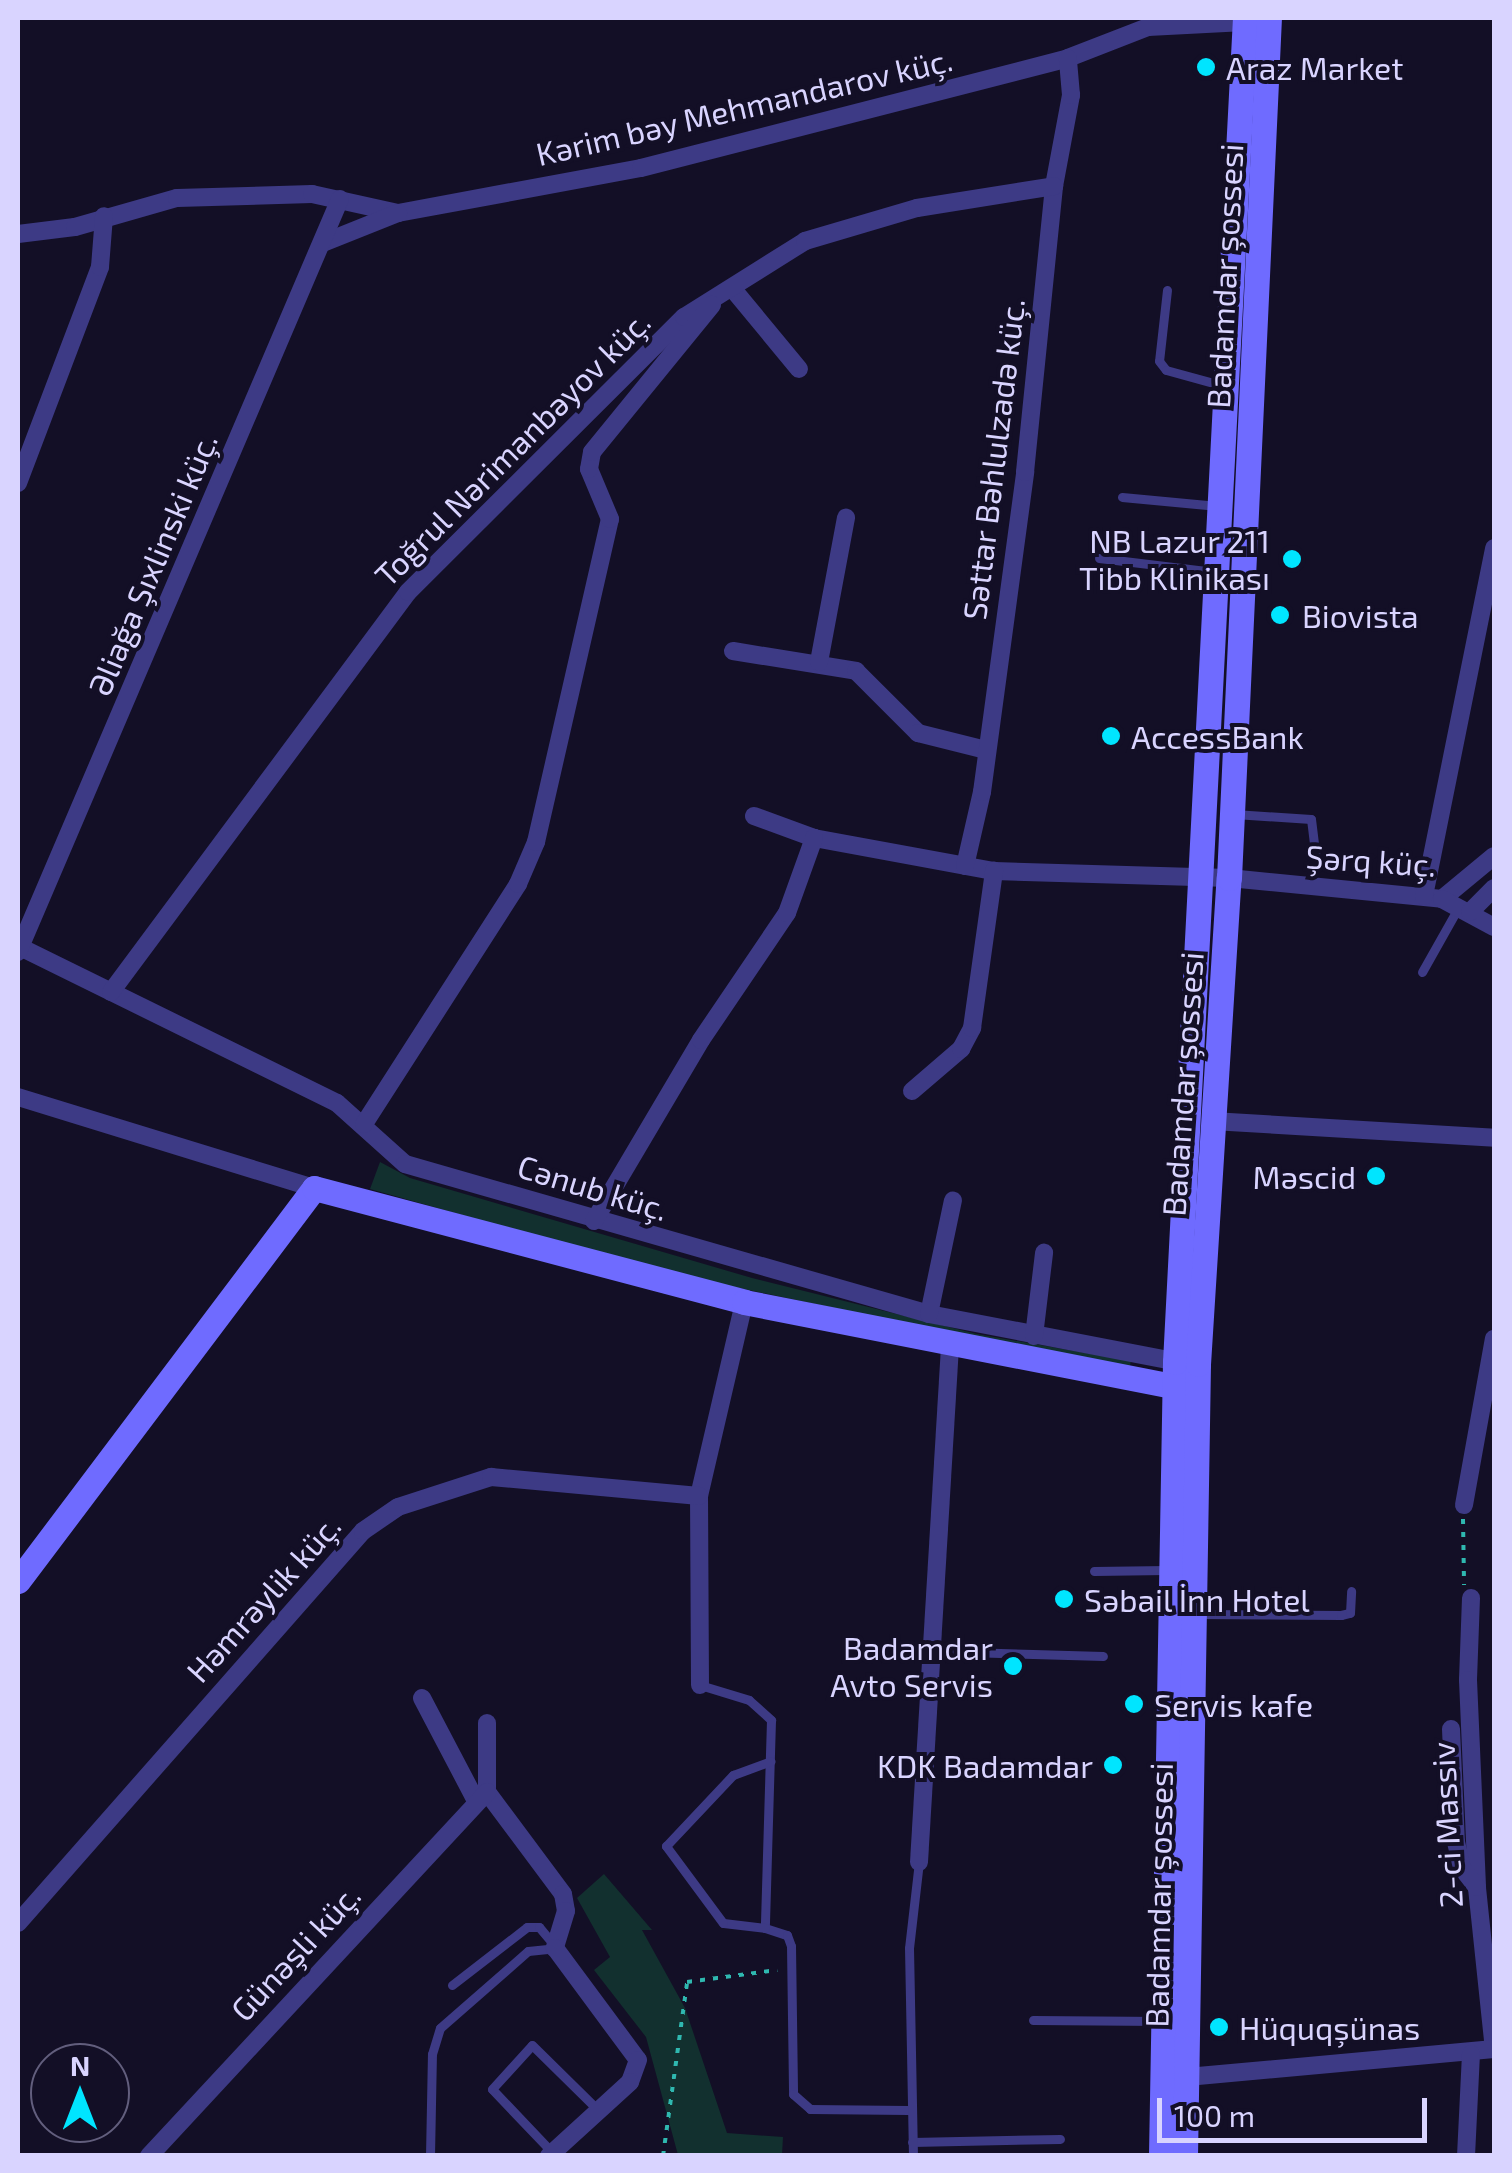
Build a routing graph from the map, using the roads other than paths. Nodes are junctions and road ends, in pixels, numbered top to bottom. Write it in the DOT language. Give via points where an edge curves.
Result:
graph roads {
  1 [pos="1253,19"];
  2 [pos="1068,58"];
  3 [pos="1054,186"];
  4 [pos="340,199"];
  5 [pos="398,213"];
  6 [pos="104,216"];
  7 [pos="18,234"];
  8 [pos="323,243"];
  9 [pos="732,288"];
  10 [pos="1167,290"];
  11 [pos="712,304"];
  12 [pos="1242,329"];
  13 [pos="799,369"];
  14 [pos="1226,387"];
  15 [pos="18,483"];
  16 [pos="1122,498"];
  17 [pos="1220,506"];
  18 [pos="846,518"];
  19 [pos="1494,548"];
  20 [pos="1099,558"];
  21 [pos="1217,572"];
  22 [pos="733,651"];
  23 [pos="819,662"];
  24 [pos="986,750"];
  25 [pos="1232,814"];
  26 [pos="754,816"];
  27 [pos="814,838"];
  28 [pos="1494,856"];
  29 [pos="1316,857"];
  30 [pos="965,866"];
  31 [pos="994,870"];
  32 [pos="1202,877"];
  33 [pos="1229,878"];
  34 [pos="1494,888"];
  35 [pos="1449,904"];
  36 [pos="1494,927"];
  37 [pos="19,950"];
  38 [pos="1422,972"];
  39 [pos="111,992"];
  40 [pos="912,1092"];
  41 [pos="18,1097"];
  42 [pos="1212,1121"];
  43 [pos="364,1124"];
  44 [pos="1494,1138"];
  45 [pos="314,1188"];
  46 [pos="954,1200"];
  47 [pos="594,1222"];
  48 [pos="1044,1253"];
  49 [pos="744,1302"];
  50 [pos="929,1314"];
  51 [pos="1034,1336"];
  52 [pos="1494,1339"];
  53 [pos="950,1347"];
  54 [pos="1186,1376"];
  55 [pos="699,1496"];
  56 [pos="1464,1505"];
  57 [pos="1172,1570"];
  58 [pos="1094,1572"];
  59 [pos="18,1582"];
  60 [pos="1351,1591"];
  61 [pos="1472,1598"];
  62 [pos="1196,1614"];
  63 [pos="932,1651"];
  64 [pos="1103,1656"];
  65 [pos="700,1685"];
  66 [pos="422,1698"];
  67 [pos="487,1722"];
  68 [pos="1451,1729"];
  69 [pos="771,1761"];
  70 [pos="481,1796"];
  71 [pos="919,1862"];
  72 [pos="1478,1888"];
  73 [pos="18,1922"];
  74 [pos="765,1928"];
  75 [pos="555,1948"];
  76 [pos="452,1985"];
  77 [pos="1034,2020"];
  78 [pos="1164,2021"];
  79 [pos="1494,2049"];
  80 [pos="1471,2054"];
  81 [pos="1187,2077"];
  82 [pos="598,2110"];
  83 [pos="908,2110"];
  84 [pos="1060,2139"];
  85 [pos="912,2142"];
  86 [pos="549,2153"];
  87 [pos="149,2156"];
  88 [pos="430,2156"];
  89 [pos="913,2156"];
  90 [pos="1161,2156"];
  91 [pos="1185,2156"];
  92 [pos="1466,2156"];
  1 -- 2 [label="street, Kərim bəy Mehmandarov küç." via="1148,27"];
  1 -- 12 [label="main road, Badamdar şossesi"];
  2 -- 3 [label="street, Səttar Bəhlulzadə küç." via="1071,95"];
  2 -- 5 [label="street, Kərim bəy Mehmandarov küç." via="641,168"];
  3 -- 9 [label="street, Toğrul Nərimanbəyov küç." via="865,221 779,252"];
  3 -- 24 [label="street, Səttar Bəhlulzadə küç." via="1025,472"];
  4 -- 5 [label="street, Kərim bəy Mehmandarov küç."];
  4 -- 6 [label="street, Kərim bəy Mehmandarov küç." via="270,193 178,198"];
  4 -- 8 [label="street, Əliağa Şıxlinski küç."];
  5 -- 8 [label="street"];
  6 -- 7 [label="street, Kərim bəy Mehmandarov küç."];
  6 -- 15 [label="street" via="100,267"];
  8 -- 37 [label="street, Əliağa Şıxlinski küç."];
  9 -- 11 [label="street, Toğrul Nərimanbəyov küç."];
  9 -- 13 [label="street"];
  10 -- 14 [label="lane" via="1159,361 1166,370"];
  11 -- 39 [label="street, Toğrul Nərimanbəyov küç." via="684,317 408,592"];
  11 -- 43 [label="street" via="592,452 589,469 610,519 536,842 518,884"];
  12 -- 14 [label="main road, Badamdar şossesi"];
  12 -- 25 [label="main road, Badamdar şossesi"];
  14 -- 17 [label="main road, Badamdar şossesi"];
  16 -- 17 [label="lane"];
  17 -- 21 [label="main road, Badamdar şossesi"];
  18 -- 23 [label="street"];
  19 -- 35 [label="street"];
  20 -- 21 [label="lane"];
  21 -- 32 [label="main road, Badamdar şossesi"];
  22 -- 23 [label="street"];
  23 -- 24 [label="street" via="856,671 918,733"];
  24 -- 30 [label="street, Səttar Bəhlulzadə küç."];
  25 -- 29 [label="lane" via="1311,819"];
  25 -- 33 [label="main road, Badamdar şossesi"];
  26 -- 27 [label="street, Şərq küç."];
  27 -- 30 [label="street, Şərq küç."];
  27 -- 47 [label="street" via="787,913 701,1040"];
  28 -- 35 [label="street, Şərq küç."];
  30 -- 31 [label="street, Şərq küç."];
  31 -- 32 [label="street, Şərq küç." via="1099,879"];
  31 -- 40 [label="street" via="972,1028 960,1049"];
  32 -- 33 [label="street, Şərq küç."];
  32 -- 54 [label="main road, Badamdar şossesi"];
  33 -- 35 [label="street, Şərq küç."];
  33 -- 42 [label="main road, Badamdar şossesi"];
  34 -- 35 [label="street"];
  35 -- 36 [label="street"];
  35 -- 38 [label="lane"];
  37 -- 39 [label="street, Cənub küç."];
  39 -- 43 [label="street, Cənub küç." via="337,1103"];
  41 -- 45 [label="street"];
  42 -- 44 [label="street"];
  42 -- 54 [label="main road, Badamdar şossesi"];
  43 -- 47 [label="street, Cənub küç." via="404,1164"];
  45 -- 49 [label="main road"];
  45 -- 59 [label="main road"];
  46 -- 50 [label="street"];
  47 -- 50 [label="street, Cənub küç."];
  48 -- 51 [label="street"];
  49 -- 53 [label="main road"];
  49 -- 55 [label="street"];
  50 -- 51 [label="street, Cənub küç."];
  51 -- 54 [label="street, Cənub küç."];
  52 -- 56 [label="street"];
  53 -- 54 [label="main road"];
  53 -- 63 [label="street"];
  54 -- 57 [label="main road, Badamdar şossesi"];
  54 -- 62 [label="main road, Badamdar şossesi"];
  55 -- 65 [label="street"];
  55 -- 73 [label="street, Həmrəylik küç." via="491,1478 398,1507 363,1530"];
  57 -- 58 [label="lane"];
  57 -- 78 [label="main road, Badamdar şossesi"];
  60 -- 62 [label="lane" via="1346,1614"];
  61 -- 72 [label="street, 2-ci Massiv" via="1468,1680"];
  62 -- 81 [label="main road, Badamdar şossesi"];
  63 -- 64 [label="lane"];
  63 -- 71 [label="street"];
  65 -- 69 [label="lane" via="762,1708 773,1731"];
  66 -- 70 [label="street"];
  67 -- 70 [label="street"];
  68 -- 72 [label="street" via="1456,1842 1462,1868"];
  69 -- 74 [label="lane"];
  69 -- 74 [label="lane" via="733,1776 666,1846 723,1923"];
  70 -- 75 [label="street" via="563,1894 566,1911"];
  70 -- 87 [label="street, Günəşli küç."];
  71 -- 83 [label="lane" via="909,1948"];
  72 -- 79 [label="street, 2-ci Massiv"];
  74 -- 83 [label="lane" via="787,1935 792,2094 800,2104"];
  75 -- 76 [label="lane" via="539,1927 528,1927"];
  75 -- 82 [label="street" via="638,2060 630,2082"];
  75 -- 88 [label="lane" via="528,1952 440,2028 432,2054"];
  77 -- 78 [label="lane"];
  78 -- 90 [label="main road, Badamdar şossesi"];
  79 -- 80 [label="street"];
  80 -- 81 [label="street"];
  80 -- 92 [label="street"];
  81 -- 91 [label="main road, Badamdar şossesi"];
  82 -- 86 [label="street"];
  82 -- 86 [label="lane" via="532,2045 492,2089"];
  83 -- 85 [label="lane"];
  84 -- 85 [label="lane"];
  85 -- 89 [label="lane"];
}
